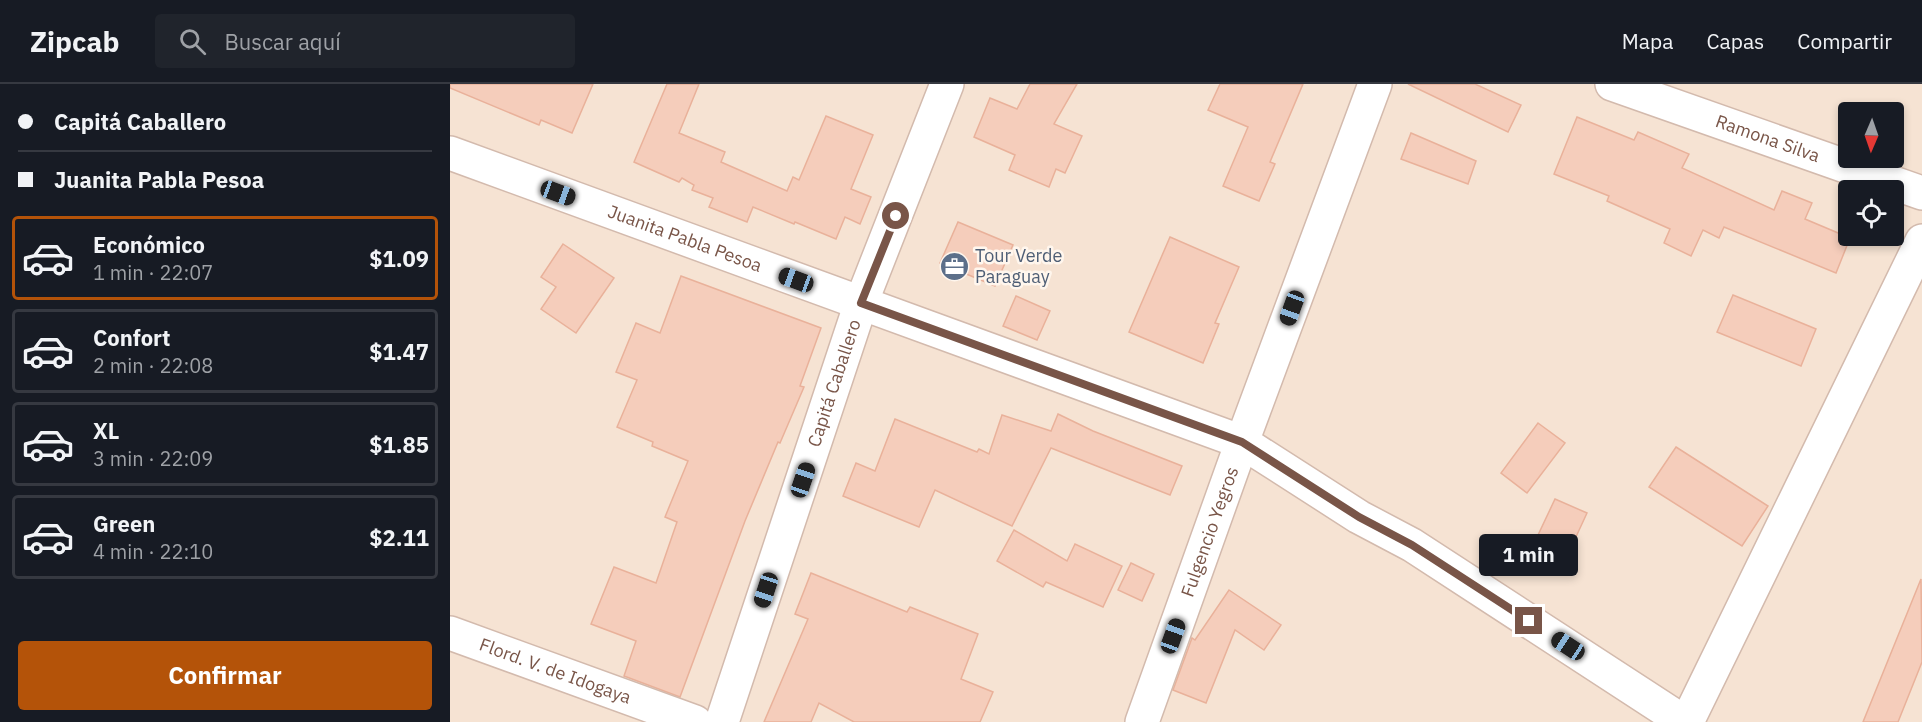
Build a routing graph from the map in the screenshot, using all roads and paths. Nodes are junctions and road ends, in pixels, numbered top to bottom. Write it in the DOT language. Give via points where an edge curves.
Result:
graph roads {
  1 [pos="947,84"];
  2 [pos="1375,84"];
  3 [pos="1612,84"];
  4 [pos="450,153"];
  5 [pos="1922,194"];
  6 [pos="1922,241"];
  7 [pos="861,303"];
  8 [pos="1242,442"];
  9 [pos="450,633"];
  10 [pos="695,722"];
  11 [pos="722,722"];
  12 [pos="1142,722"];
  13 [pos="1685,722"];
  1 -- 7 [label="street, Capitá Caballero"];
  2 -- 8 [label="street, Fulgencio Yegros"];
  3 -- 5 [label="street, Ramona Silva"];
  4 -- 7 [label="street, Juanita Pabla Pesoa"];
  6 -- 13 [label="street"];
  7 -- 8 [label="street, Juanita Pabla Pesoa"];
  7 -- 11 [label="street, Capitá Caballero"];
  8 -- 12 [label="street, Fulgencio Yegros"];
  8 -- 13 [label="street, Juanita Pabla Pesoa" via="1359,517 1412,545"];
  9 -- 10 [label="street, Flord. V. de Idogaya"];
}
